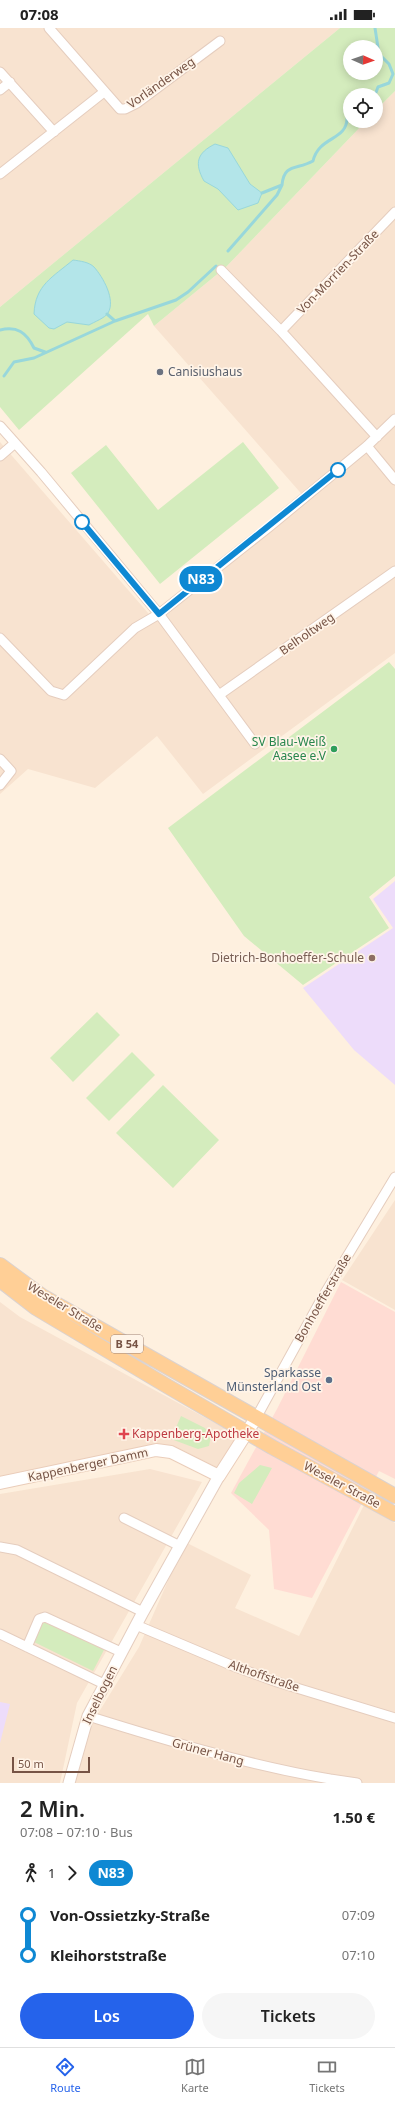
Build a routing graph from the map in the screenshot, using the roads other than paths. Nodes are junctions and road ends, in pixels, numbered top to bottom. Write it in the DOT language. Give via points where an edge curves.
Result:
graph roads {
  1 [pos="49,28"];
  2 [pos="220,41"];
  3 [pos="0,72"];
  4 [pos="10,82"];
  5 [pos="0,90"];
  6 [pos="104,92"];
  7 [pos="54,132"];
  8 [pos="0,174"];
  9 [pos="395,212"];
  10 [pos="221,270"];
  11 [pos="281,331"];
  12 [pos="395,419"];
  13 [pos="0,426"];
  14 [pos="377,437"];
  15 [pos="14,443"];
  16 [pos="367,446"];
  17 [pos="0,456"];
  18 [pos="395,480"];
  19 [pos="395,571"];
  20 [pos="159,614"];
  21 [pos="0,638"];
  22 [pos="219,695"];
  23 [pos="255,744"];
  24 [pos="0,759"];
  25 [pos="0,785"];
  26 [pos="394,1180"];
  27 [pos="0,1265"];
  28 [pos="0,1280"];
  29 [pos="256,1418"];
  30 [pos="247,1433"];
  31 [pos="219,1476"];
  32 [pos="0,1483"];
  33 [pos="395,1496"];
  34 [pos="395,1514"];
  35 [pos="124,1518"];
  36 [pos="180,1546"];
  37 [pos="0,1547"];
  38 [pos="143,1612"];
  39 [pos="136,1625"];
  40 [pos="0,1634"];
  41 [pos="27,1647"];
  42 [pos="121,1652"];
  43 [pos="104,1684"];
  44 [pos="88,1716"];
  45 [pos="395,1718"];
  46 [pos="330,1781"];
  47 [pos="69,1783"];
  48 [pos="357,1783"];
  1 -- 6 [label="street, Vorländerweg"];
  2 -- 6 [label="street, Vorländerweg" via="131,107 120,109"];
  3 -- 4 [label="street"];
  4 -- 5 [label="street"];
  4 -- 7 [label="street"];
  6 -- 7 [label="street"];
  7 -- 8 [label="street"];
  9 -- 11 [label="street, Von-Morrien-Straße"];
  10 -- 11 [label="street"];
  11 -- 14 [label="street"];
  12 -- 14 [label="street"];
  13 -- 15 [label="street"];
  14 -- 16 [label="street"];
  15 -- 17 [label="street"];
  15 -- 20 [label="street"];
  16 -- 18 [label="street"];
  16 -- 20 [label="street"];
  19 -- 22 [label="street, Belholtweg"];
  20 -- 21 [label="street" via="135,628 64,695 51,691"];
  20 -- 22 [label="street"];
  22 -- 23 [label="street"];
  24 -- 25 [label="street" via="11,771"];
  26 -- 29 [label="street, Bonhoefferstraße" via="322,1298"];
  27 -- 29 [label="main road, Weseler Straße / B 54" via="42,1296"];
  28 -- 30 [label="main road, Weseler Straße / B 54" via="36,1308"];
  29 -- 30 [label="main road"];
  29 -- 33 [label="main road, Weseler Straße / B 54"];
  30 -- 31 [label="main road, Inselbogen"];
  30 -- 34 [label="main road, Weseler Straße / B 54"];
  31 -- 32 [label="main road, Kappenberger Damm" via="171,1452 156,1450"];
  31 -- 36 [label="street, Inselbogen"];
  35 -- 36 [label="street"];
  36 -- 38 [label="street, Inselbogen"];
  37 -- 38 [label="street" via="17,1550"];
  38 -- 39 [label="street, Inselbogen"];
  39 -- 42 [label="street, Inselbogen"];
  39 -- 45 [label="street, Althoffstraße" via="232,1666"];
  40 -- 41 [label="street"];
  41 -- 42 [label="street" via="39,1619 45,1616"];
  41 -- 43 [label="street"];
  42 -- 43 [label="street, Inselbogen"];
  43 -- 44 [label="street, Inselbogen"];
  44 -- 46 [label="street, Grüner Hang" via="230,1758"];
  44 -- 47 [label="street, Inselbogen"];
  46 -- 48 [label="street, Grüner Hang"];
}
